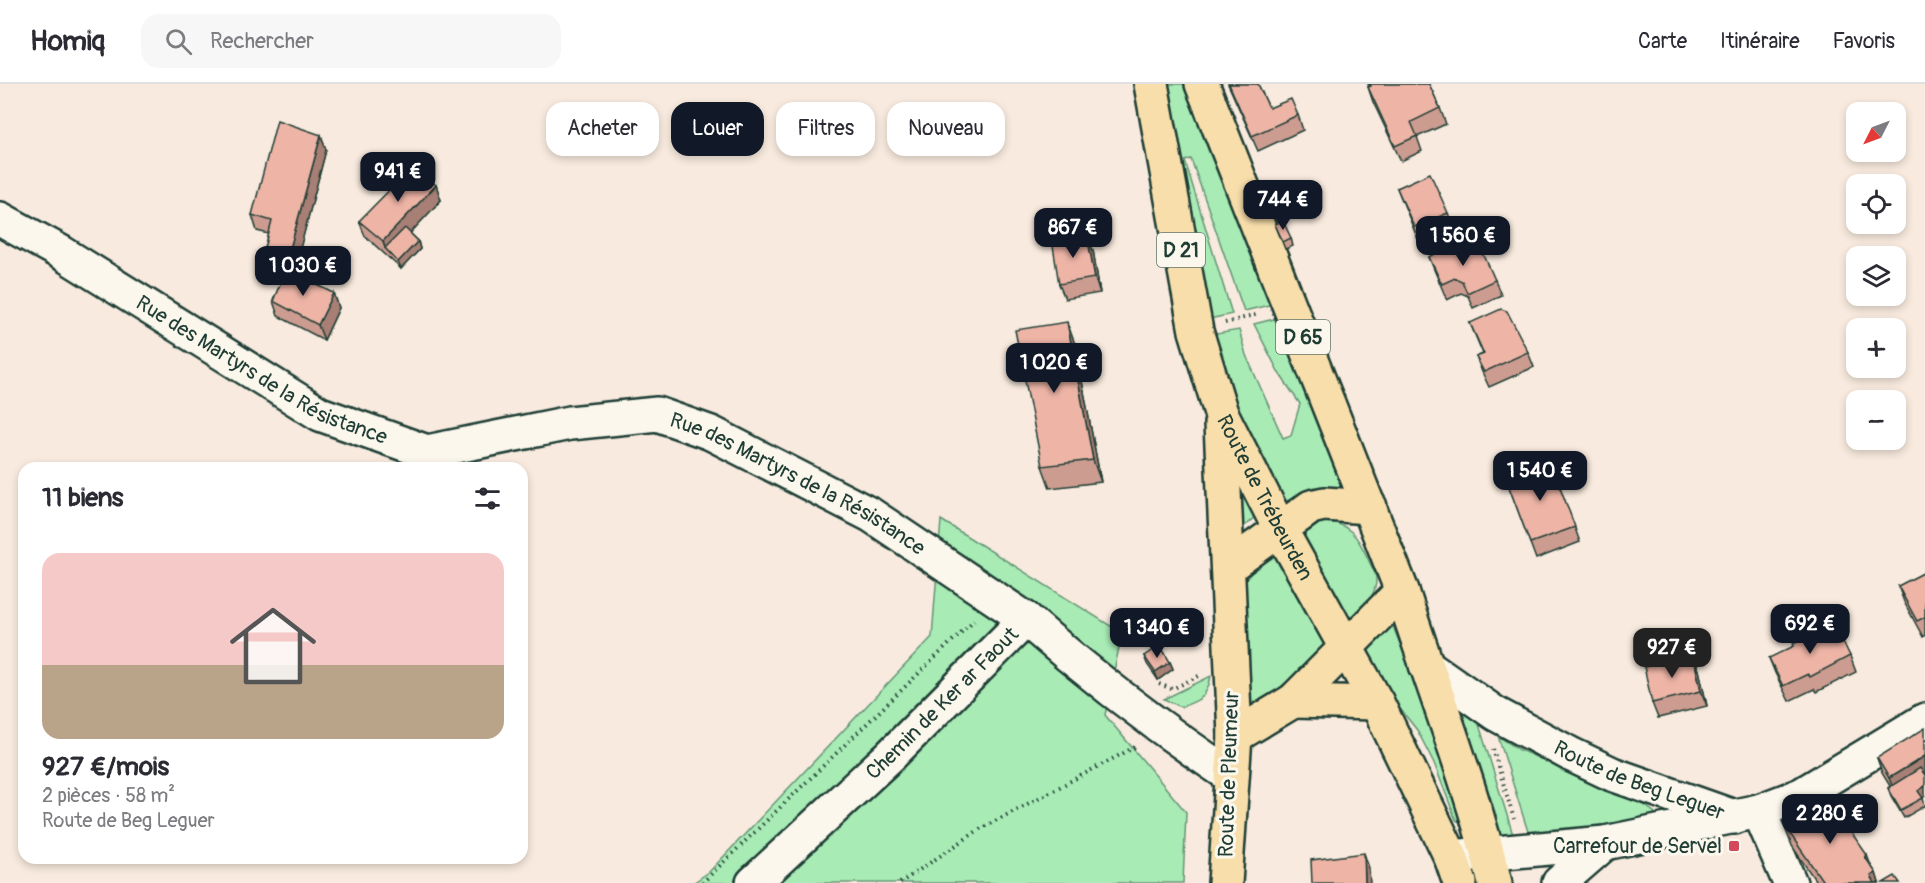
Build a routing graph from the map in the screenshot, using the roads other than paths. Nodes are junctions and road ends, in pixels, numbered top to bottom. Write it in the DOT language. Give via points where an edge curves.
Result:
graph roads {
  1 [pos="1151,84"];
  2 [pos="1202,84"];
  3 [pos="0,219"];
  4 [pos="1221,413"];
  5 [pos="1370,507"];
  6 [pos="1280,529"];
  7 [pos="1228,567"];
  8 [pos="1402,591"];
  9 [pos="1026,619"];
  10 [pos="1347,647"];
  11 [pos="1425,665"];
  12 [pos="1293,701"];
  13 [pos="1377,703"];
  14 [pos="1925,720"];
  15 [pos="1165,731"];
  16 [pos="1235,736"];
  17 [pos="1231,776"];
  18 [pos="1747,814"];
  19 [pos="1605,843"];
  20 [pos="1491,868"];
  21 [pos="1456,870"];
  22 [pos="753,883"];
  23 [pos="1225,883"];
  24 [pos="1559,883"];
  25 [pos="1790,883"];
  1 -- 4 [label="main road, Route de Trébeurden / D 21" via="1196,331"];
  2 -- 5 [label="main road, D 65"];
  3 -- 9 [label="street, Rue des Martyrs de la Résistance" via="62,253 320,414 428,452 570,423 657,414 711,433 871,515"];
  4 -- 6 [label="main road, Route de Trébeurden"];
  4 -- 7 [label="main road, Route de Pleumeur / D 21"];
  5 -- 6 [label="main road" via="1311,507"];
  5 -- 8 [label="main road, D 65"];
  6 -- 7 [label="main road"];
  6 -- 10 [label="main road, Route de Trébeurden"];
  7 -- 16 [label="main road, Route de Pleumeur / D 21"];
  8 -- 10 [label="main road"];
  8 -- 11 [label="main road, D 65"];
  9 -- 15 [label="street, Chemin de Ker ar Faout"];
  9 -- 22 [label="street, Chemin de Ker ar Faout" via="890,756"];
  10 -- 12 [label="main road"];
  10 -- 13 [label="main road, Route de Trébeurden"];
  11 -- 18 [label="street, Route de Beg Leguer" via="1496,714 1612,774"];
  11 -- 20 [label="main road, D 65" via="1452,736"];
  12 -- 13 [label="main road"];
  12 -- 16 [label="main road"];
  13 -- 21 [label="main road, Route de Trébeurden"];
  14 -- 18 [label="street" via="1801,795"];
  15 -- 16 [label="street"];
  15 -- 17 [label="street, Chemin de Ker ar Faout"];
  16 -- 17 [label="main road, Route de Pleumeur / D 21"];
  17 -- 23 [label="main road, Route de Pleumeur / D 21"];
  18 -- 19 [label="street, Route de Beg Leguer"];
  18 -- 25 [label="street"];
  19 -- 20 [label="street, Route de Beg Leguer" via="1524,850"];
  19 -- 24 [label="street"];
  20 -- 21 [label="street, Route de Beg Leguer"];
}
